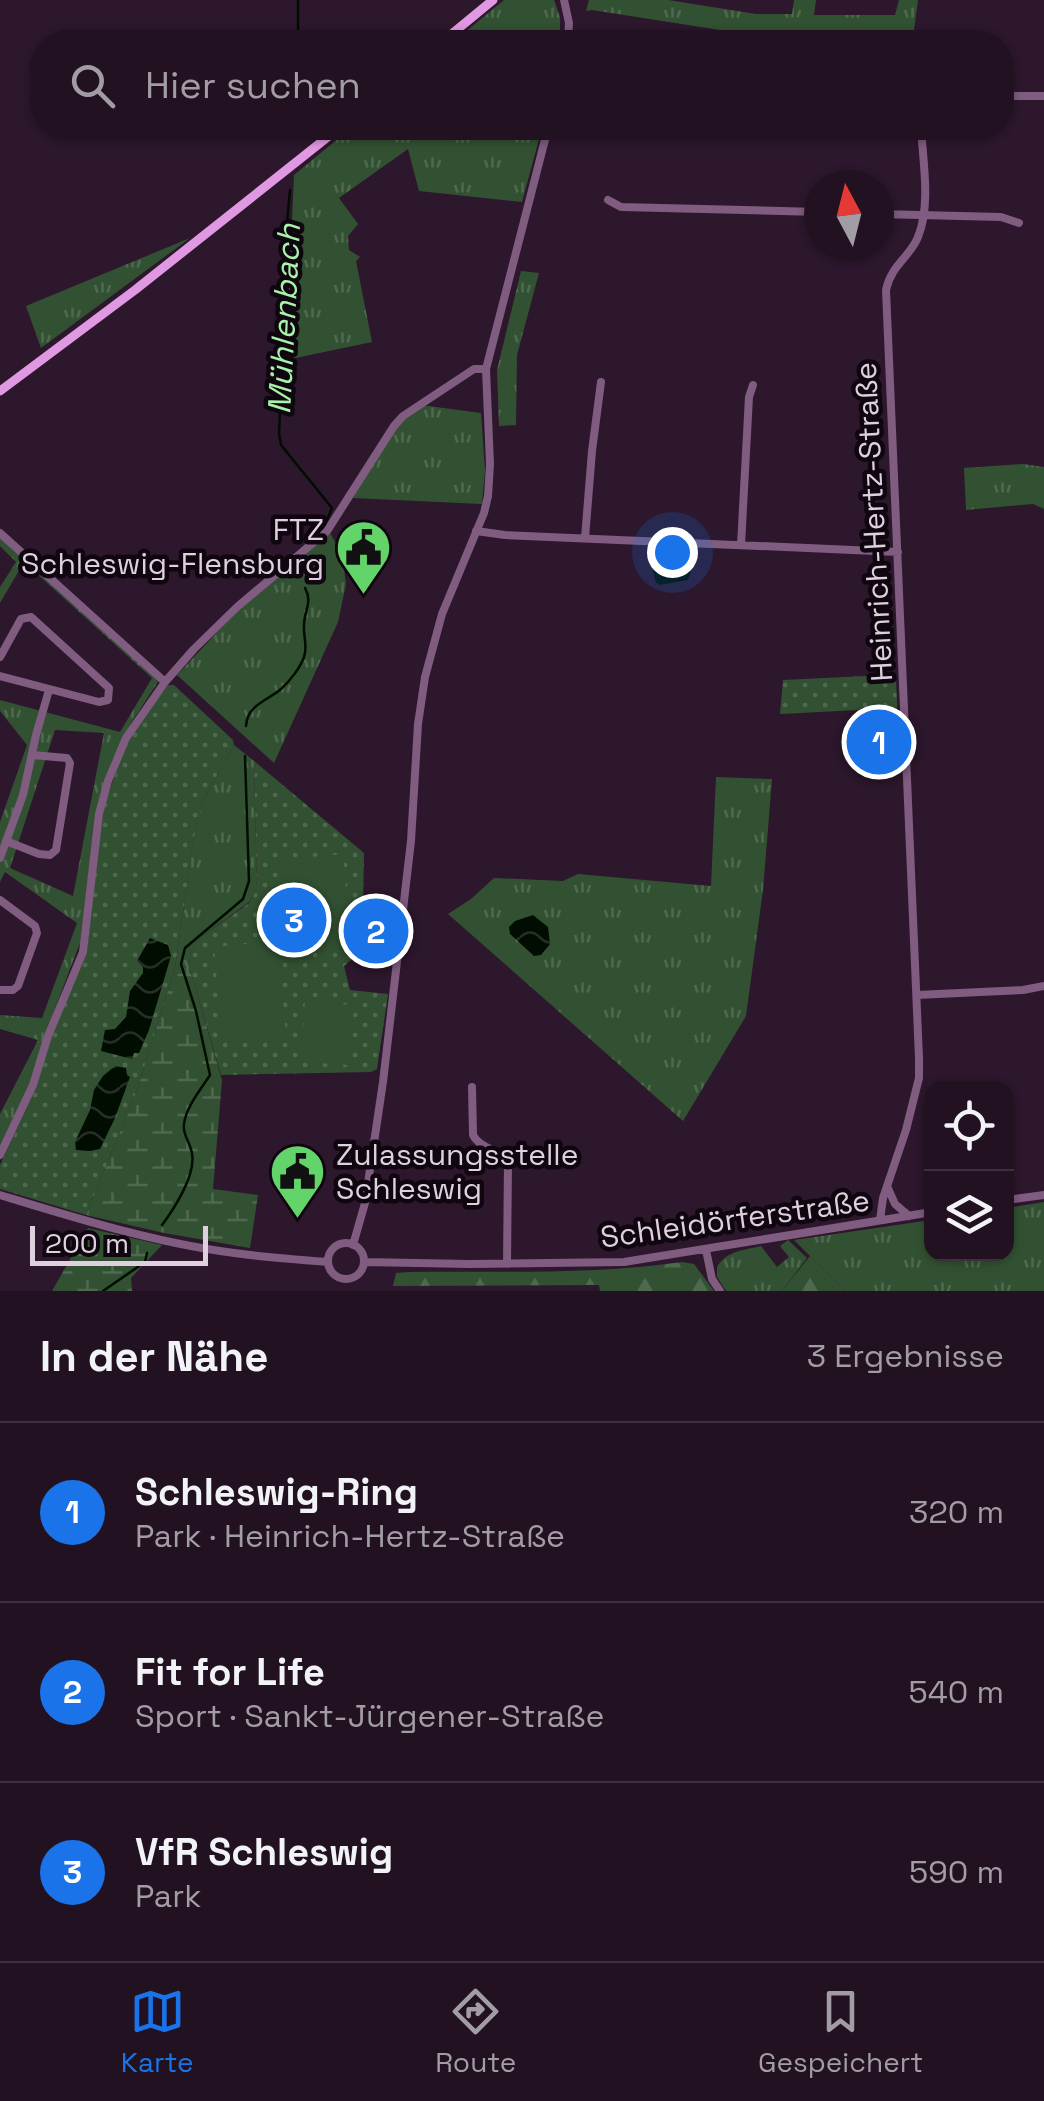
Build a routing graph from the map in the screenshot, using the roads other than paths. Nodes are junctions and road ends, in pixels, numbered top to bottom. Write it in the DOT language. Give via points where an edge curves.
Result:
graph roads {
  1 [pos="493,0"];
  2 [pos="564,0"];
  3 [pos="457,30"];
  4 [pos="569,30"];
  5 [pos="1014,96"];
  6 [pos="1044,96"];
  7 [pos="324,140"];
  8 [pos="545,140"];
  9 [pos="922,140"];
  10 [pos="608,200"];
  11 [pos="804,212"];
  12 [pos="894,214"];
  13 [pos="922,215"];
  14 [pos="1019,223"];
  15 [pos="486,369"];
  16 [pos="602,382"];
  17 [pos="753,384"];
  18 [pos="0,391"];
  19 [pos="476,532"];
  20 [pos="0,533"];
  21 [pos="585,538"];
  22 [pos="741,546"];
  23 [pos="898,552"];
  24 [pos="0,657"];
  25 [pos="0,676"];
  26 [pos="168,679"];
  27 [pos="49,690"];
  28 [pos="32,755"];
  29 [pos="6,841"];
  30 [pos="0,858"];
  31 [pos="0,900"];
  32 [pos="1044,986"];
  33 [pos="0,990"];
  34 [pos="917,996"];
  35 [pos="472,1087"];
  36 [pos="0,1156"];
  37 [pos="887,1186"];
  38 [pos="0,1195"];
  39 [pos="1044,1195"];
  40 [pos="1014,1199"];
  41 [pos="924,1213"];
  42 [pos="909,1216"];
  43 [pos="880,1220"];
  44 [pos="352,1245"];
  45 [pos="706,1250"];
  46 [pos="328,1262"];
  47 [pos="364,1262"];
  48 [pos="507,1264"];
  49 [pos="720,1291"];
  1 -- 3 [label="main road"];
  2 -- 4 [label="street"];
  5 -- 6 [label="street"];
  7 -- 18 [label="main road"];
  8 -- 15 [label="street"];
  9 -- 13 [label="street, Heinrich-Hertz-Straße"];
  10 -- 11 [label="street" via="622,207"];
  12 -- 13 [label="street"];
  13 -- 14 [label="street"];
  13 -- 23 [label="street, Heinrich-Hertz-Straße" via="918,239 892,271 886,290"];
  15 -- 19 [label="street" via="489,483"];
  15 -- 26 [label="street" via="474,369 403,416 327,531 236,606"];
  16 -- 21 [label="street"];
  17 -- 22 [label="street"];
  19 -- 21 [label="street"];
  19 -- 44 [label="street" via="425,677 383,1082 366,1204"];
  20 -- 26 [label="street"];
  21 -- 22 [label="street"];
  22 -- 23 [label="street"];
  23 -- 34 [label="street, Heinrich-Hertz-Straße"];
  24 -- 27 [label="street" via="21,619 31,616 110,693 99,702"];
  25 -- 27 [label="street"];
  26 -- 36 [label="street" via="133,724 108,782 83,952"];
  27 -- 28 [label="street"];
  28 -- 29 [label="street"];
  28 -- 29 [label="street" via="70,763 56,850 39,854"];
  29 -- 30 [label="street"];
  31 -- 33 [label="street" via="36,933 18,986"];
  32 -- 34 [label="street"];
  34 -- 37 [label="street, Heinrich-Hertz-Straße" via="919,1078"];
  35 -- 48 [label="street" via="473,1136 508,1161"];
  37 -- 42 [label="street"];
  37 -- 43 [label="street, Heinrich-Hertz-Straße"];
  38 -- 46 [label="street" via="166,1240"];
  39 -- 40 [label="street"];
  41 -- 42 [label="street, Schleidörferstraße"];
  42 -- 43 [label="street, Schleidörferstraße"];
  43 -- 45 [label="street, Schleidörferstraße"];
  44 -- 46 [label="street" via="336,1247"];
  44 -- 47 [label="street"];
  45 -- 48 [label="street, Schleidörferstraße" via="624,1262"];
  45 -- 49 [label="street"];
  46 -- 47 [label="street" via="339,1283 356,1276"];
  47 -- 48 [label="street, Schleidörferstraße"];
}
